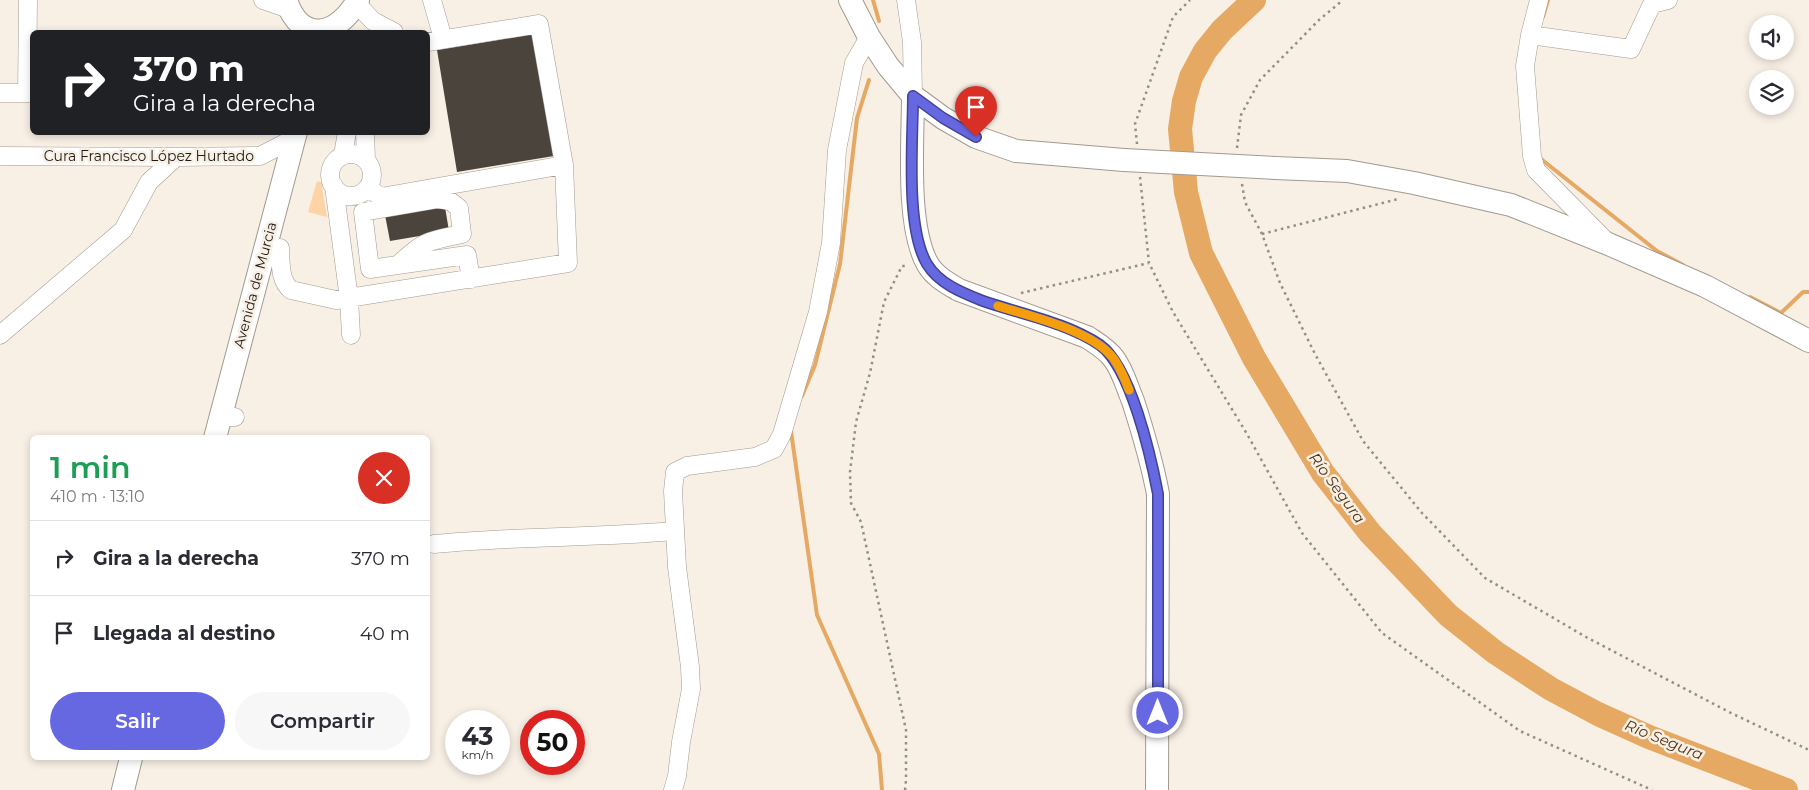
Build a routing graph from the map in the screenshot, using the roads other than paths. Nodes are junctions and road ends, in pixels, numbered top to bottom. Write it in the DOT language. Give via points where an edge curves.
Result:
graph roads {
  1 [pos="28,0"];
  2 [pos="263,0"];
  3 [pos="432,0"];
  4 [pos="850,0"];
  5 [pos="906,0"];
  6 [pos="1539,0"];
  7 [pos="1668,0"];
  8 [pos="287,2"];
  9 [pos="349,13"];
  10 [pos="372,27"];
  11 [pos="310,30"];
  12 [pos="318,30"];
  13 [pos="385,30"];
  14 [pos="1530,35"];
  15 [pos="868,37"];
  16 [pos="435,41"];
  17 [pos="0,93"];
  18 [pos="30,93"];
  19 [pos="913,96"];
  20 [pos="298,135"];
  21 [pos="300,135"];
  22 [pos="300,135"];
  23 [pos="346,135"];
  24 [pos="365,135"];
  25 [pos="343,155"];
  26 [pos="0,156"];
  27 [pos="176,157"];
  28 [pos="366,160"];
  29 [pos="564,165"];
  30 [pos="334,186"];
  31 [pos="368,188"];
  32 [pos="1609,244"];
  33 [pos="280,248"];
  34 [pos="368,258"];
  35 [pos="345,263"];
  36 [pos="398,265"];
  37 [pos="471,279"];
  38 [pos="349,299"];
  39 [pos="351,335"];
  40 [pos="0,336"];
  41 [pos="1809,341"];
  42 [pos="244,354"];
  43 [pos="225,427"];
  44 [pos="675,531"];
  45 [pos="434,544"];
  46 [pos="130,760"];
  47 [pos="146,760"];
  48 [pos="123,790"];
  49 [pos="138,790"];
  50 [pos="673,790"];
  51 [pos="1157,790"];
  1 -- 18 [label="street"];
  2 -- 8 [label="street"];
  3 -- 16 [label="street"];
  4 -- 15 [label="main road"];
  5 -- 19 [label="street" via="912,42"];
  6 -- 14 [label="street"];
  7 -- 14 [label="street" via="1652,4 1631,49"];
  8 -- 11 [label="main road" via="298,22"];
  9 -- 10 [label="street"];
  9 -- 12 [label="main road" via="333,28"];
  10 -- 13 [label="street"];
  14 -- 32 [label="street" via="1525,66 1532,156 1536,170"];
  15 -- 19 [label="main road"];
  15 -- 44 [label="street" via="854,63 837,150 831,243 818,312 782,434 774,449 755,457 687,466 675,472"];
  16 -- 29 [label="street" via="539,24"];
  17 -- 18 [label="street"];
  19 -- 32 [label="main road, bridge" via="976,137 1016,152 1347,171 1511,205"];
  19 -- 51 [label="main road" via="915,215 920,246 928,265 939,279 959,290 1061,326 1101,346 1122,372 1145,436 1158,494"];
  20 -- 27 [label="street, Cura Francisco López Hurtado" via="260,156"];
  21 -- 33 [label="main road, Avenida de Murcia"];
  22 -- 42 [label="main road, Avenida de Murcia"];
  23 -- 25 [label="street"];
  24 -- 28 [label="street"];
  25 -- 28 [label="street" via="356,154"];
  25 -- 30 [label="street" via="330,171"];
  26 -- 27 [label="street, Cura Francisco López Hurtado"];
  27 -- 40 [label="street" via="149,182 123,230"];
  28 -- 31 [label="street" via="372,171"];
  29 -- 31 [label="street" via="381,197"];
  29 -- 37 [label="street" via="568,263"];
  30 -- 31 [label="street" via="349,196"];
  30 -- 35 [label="street"];
  32 -- 41 [label="main road" via="1705,286"];
  33 -- 38 [label="street" via="282,276 291,290 336,300"];
  33 -- 42 [label="main road, Avenida de Murcia"];
  34 -- 35 [label="street"];
  34 -- 36 [label="street" via="370,269"];
  34 -- 36 [label="street" via="364,212 438,199 450,201 459,208 462,234 428,241 416,247"];
  35 -- 38 [label="street"];
  36 -- 37 [label="street" via="467,255"];
  37 -- 38 [label="street"];
  38 -- 39 [label="street"];
  42 -- 43 [label="main road, Avenida de Murcia"];
  44 -- 45 [label="street"];
  44 -- 50 [label="street" via="691,689"];
  46 -- 48 [label="main road"];
  47 -- 49 [label="main road"];
}
